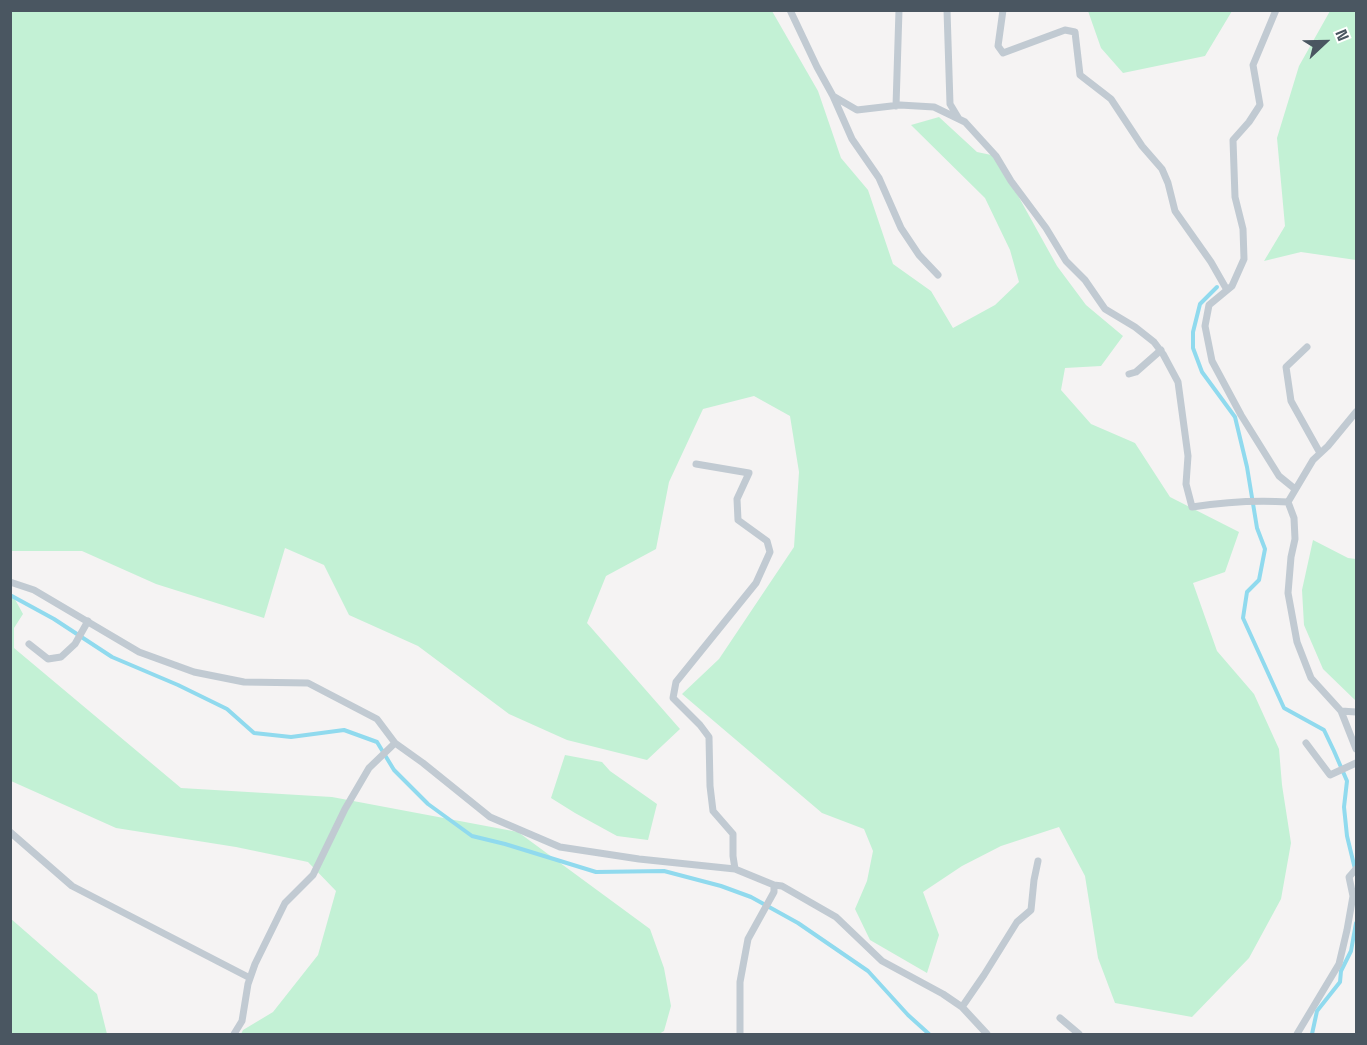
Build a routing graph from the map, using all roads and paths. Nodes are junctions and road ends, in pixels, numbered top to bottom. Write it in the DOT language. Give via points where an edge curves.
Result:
graph roads {
  1 [pos="790,10"];
  2 [pos="899,10"];
  3 [pos="947,10"];
  4 [pos="1003,10"];
  5 [pos="1276,10"];
  6 [pos="833,96"];
  7 [pos="896,106"];
  8 [pos="959,119"];
  9 [pos="938,275"];
  10 [pos="1227,290"];
  11 [pos="1307,347"];
  12 [pos="1161,350"];
  13 [pos="1129,374"];
  14 [pos="1356,412"];
  15 [pos="1320,453"];
  16 [pos="696,464"];
  17 [pos="1295,489"];
  18 [pos="1288,502"];
  19 [pos="10,582"];
  20 [pos="88,621"];
  21 [pos="29,644"];
  22 [pos="1341,711"];
  23 [pos="1356,712"];
  24 [pos="1306,743"];
  25 [pos="392,745"];
  26 [pos="1356,749"];
  27 [pos="1356,763"];
  28 [pos="10,832"];
  29 [pos="1038,861"];
  30 [pos="735,869"];
  31 [pos="1354,872"];
  32 [pos="774,889"];
  33 [pos="250,978"];
  34 [pos="962,1007"];
  35 [pos="1060,1018"];
  36 [pos="234,1035"];
  37 [pos="740,1035"];
  38 [pos="987,1035"];
  39 [pos="1079,1035"];
  40 [pos="1297,1035"];
  1 -- 6 [label="lane"];
  2 -- 7 [label="lane"];
  3 -- 8 [label="lane" via="951,104"];
  4 -- 10 [label="lane" via="998,46 1003,53 1065,30 1075,32 1080,75 1111,99 1162,169 1175,211"];
  5 -- 10 [label="lane" via="1253,65 1260,105 1233,140 1235,197 1243,230 1244,259"];
  6 -- 7 [label="lane" via="857,110"];
  6 -- 9 [label="lane" via="852,139 879,178 902,228"];
  7 -- 8 [label="lane" via="934,107"];
  8 -- 12 [label="lane" via="996,156 1066,261 1105,309 1135,327"];
  10 -- 17 [label="lane" via="1209,304 1205,326 1212,361 1279,476"];
  11 -- 15 [label="lane" via="1286,368 1291,400"];
  12 -- 13 [label="lane"];
  12 -- 18 [label="lane" via="1178,382 1188,456 1186,484 1192,507 1248,501"];
  14 -- 15 [label="lane"];
  15 -- 17 [label="lane"];
  16 -- 30 [label="lane" via="749,473 737,499 738,520 767,541 770,552 756,583 676,682 673,698 709,737 713,811 733,834"];
  17 -- 18 [label="lane"];
  18 -- 22 [label="lane" via="1295,539 1288,593 1297,642 1311,678"];
  19 -- 20 [label="lane" via="34,590"];
  20 -- 21 [label="lane" via="76,643 61,657 48,659"];
  20 -- 25 [label="lane" via="139,652 194,672 244,682 308,683 377,719"];
  22 -- 23 [label="lane"];
  22 -- 26 [label="lane"];
  24 -- 27 [label="lane" via="1330,775"];
  25 -- 30 [label="lane" via="423,763 490,817 560,847"];
  25 -- 33 [label="lane" via="369,768 313,875 285,903"];
  28 -- 33 [label="lane" via="72,886"];
  29 -- 34 [label="lane" via="1031,910 1017,922"];
  30 -- 32 [label="lane"];
  31 -- 40 [label="lane" via="1348,877 1353,896 1339,964"];
  32 -- 34 [label="lane" via="782,886 836,917 882,961"];
  32 -- 37 [label="lane" via="748,939 740,982"];
  33 -- 36 [label="lane" via="242,1021"];
  34 -- 38 [label="lane"];
  35 -- 39 [label="lane"];
}
